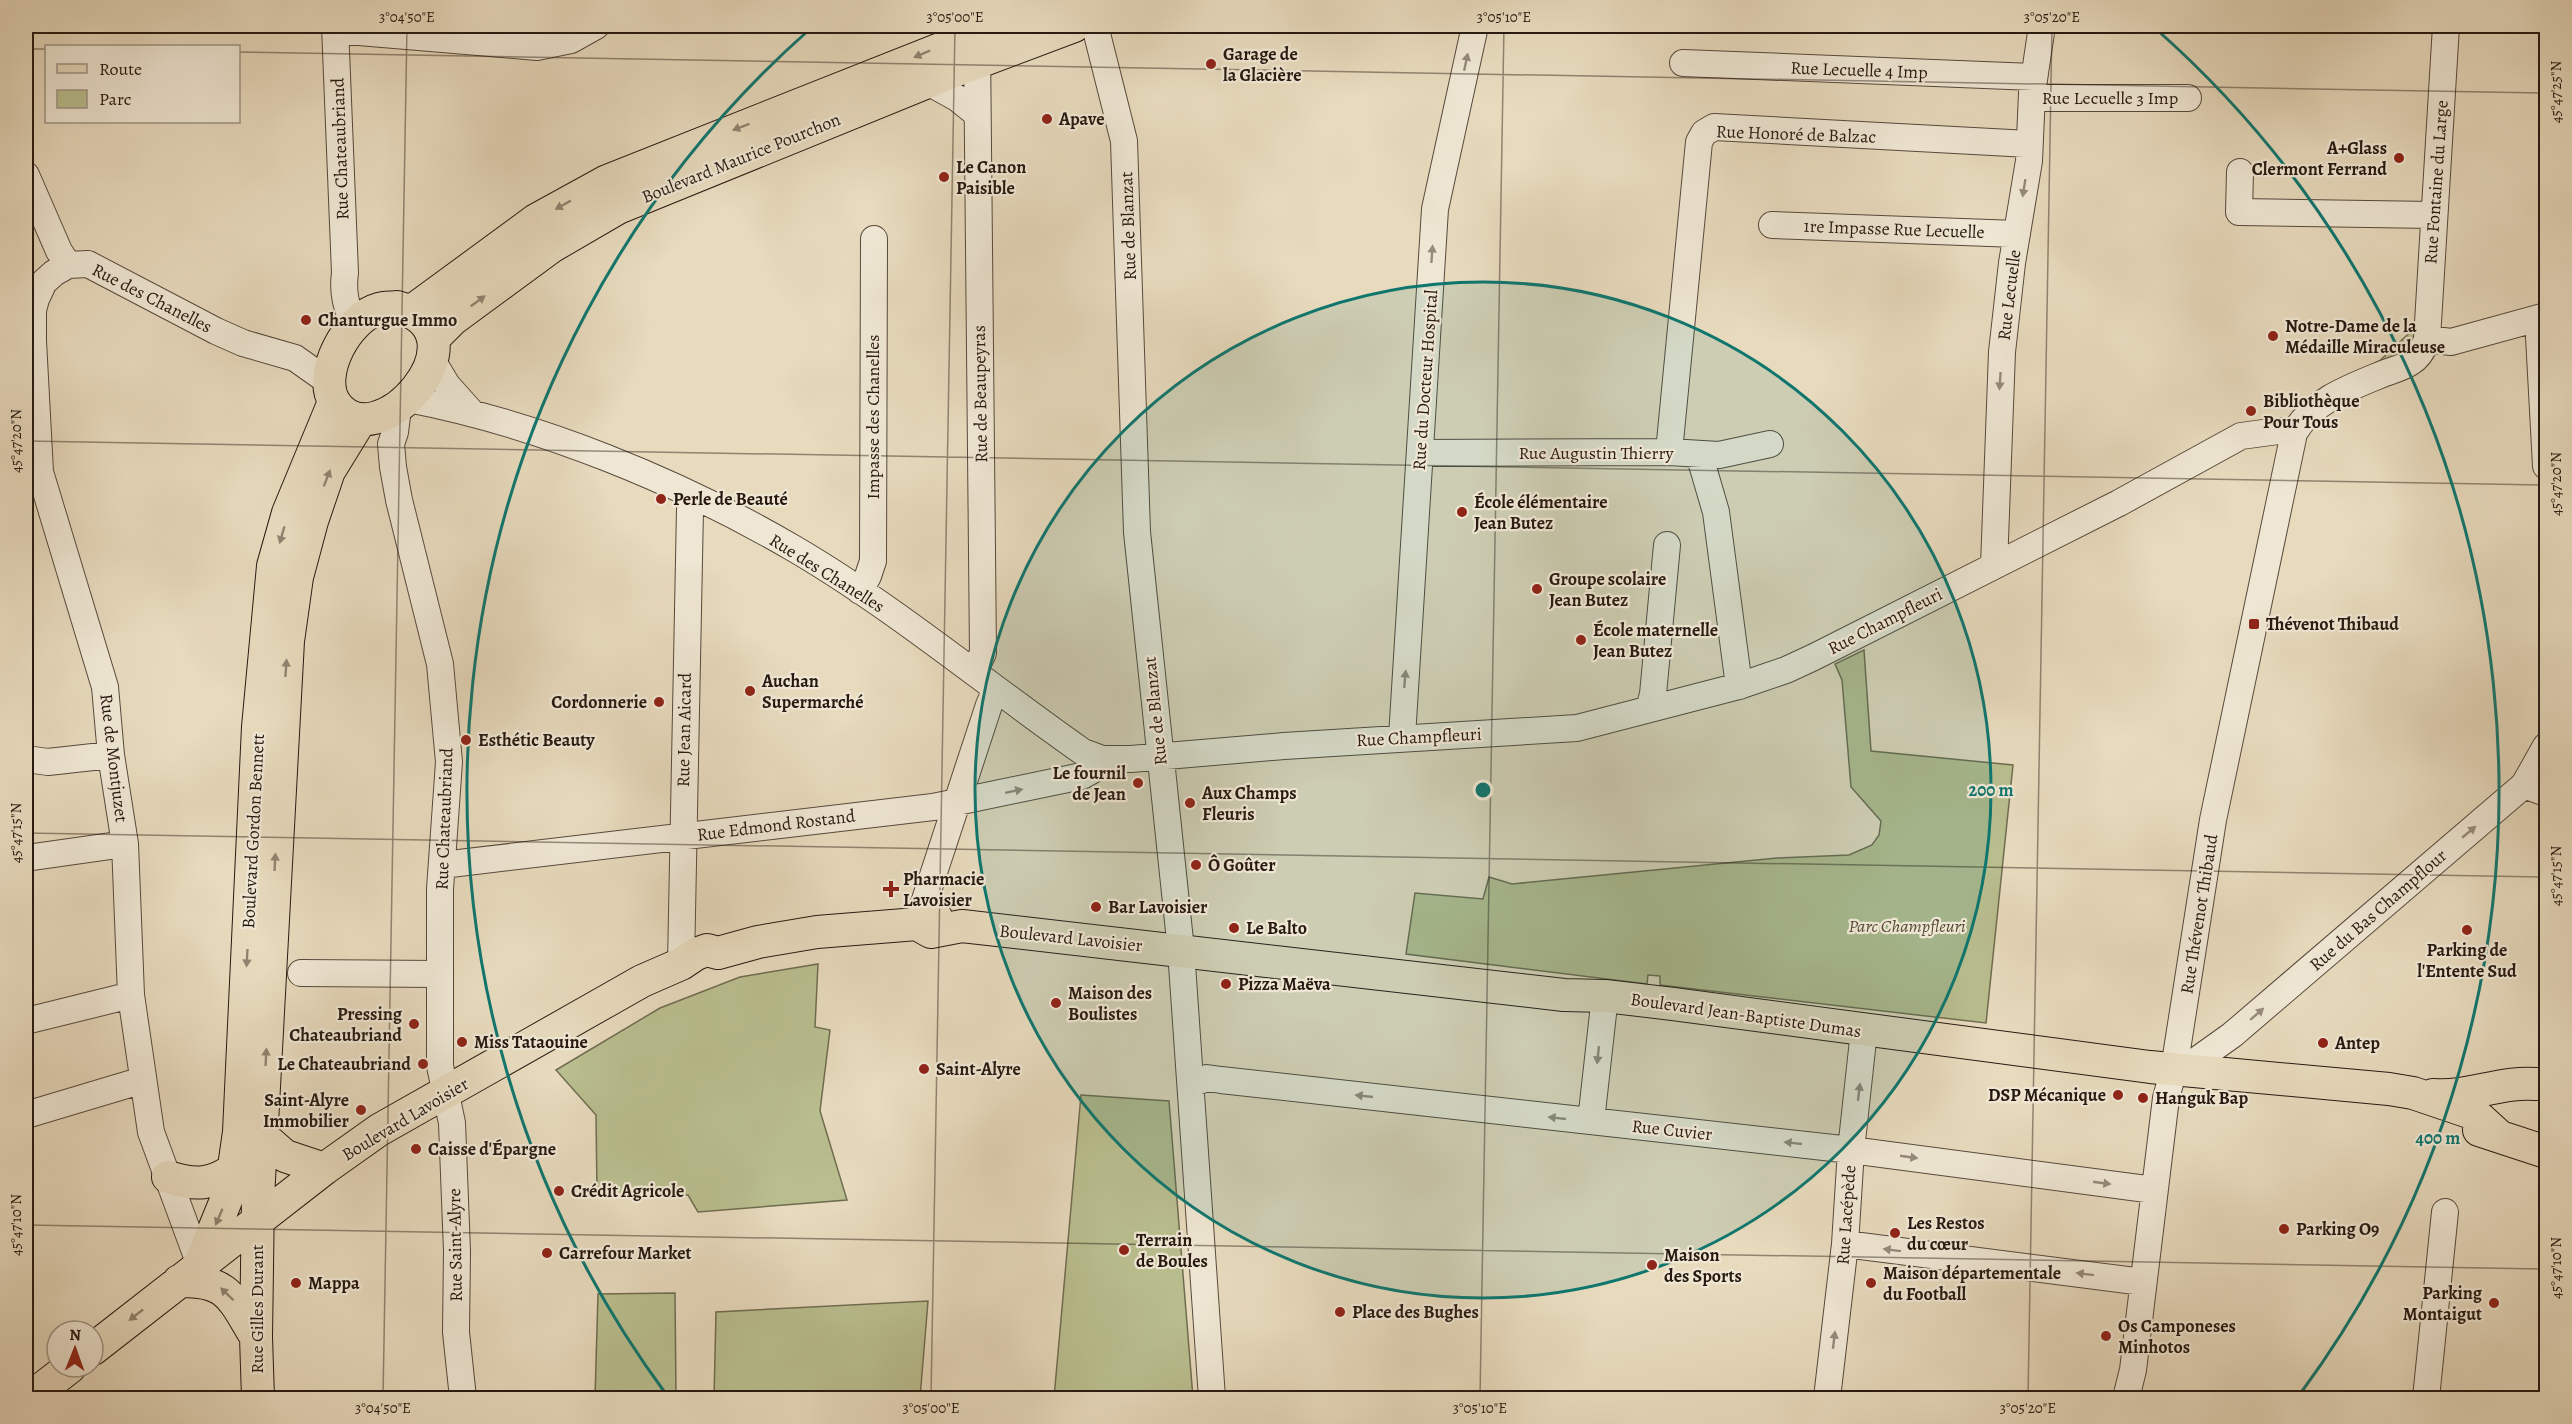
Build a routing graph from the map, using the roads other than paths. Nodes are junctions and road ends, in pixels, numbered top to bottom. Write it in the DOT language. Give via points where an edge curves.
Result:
graph roads {
  1 [pos="596,26"];
  2 [pos="1074,26"];
  3 [pos="1095,26"];
  4 [pos="1475,26"];
  5 [pos="2042,26"];
  6 [pos="2446,26"];
  7 [pos="335,28"];
  8 [pos="982,36"];
  9 [pos="1683,63"];
  10 [pos="928,82"];
  11 [pos="2033,88"];
  12 [pos="2188,98"];
  13 [pos="977,114"];
  14 [pos="2030,144"];
  15 [pos="2240,172"];
  16 [pos="26,175"];
  17 [pos="2434,215"];
  18 [pos="1772,225"];
  19 [pos="2017,234"];
  20 [pos="874,239"];
  21 [pos="68,265"];
  22 [pos="345,273"];
  23 [pos="378,309"];
  24 [pos="412,311"];
  25 [pos="2542,317"];
  26 [pos="346,336"];
  27 [pos="2427,339"];
  28 [pos="433,350"];
  29 [pos="295,358"];
  30 [pos="332,392"];
  31 [pos="385,411"];
  32 [pos="473,413"];
  33 [pos="2294,433"];
  34 [pos="1770,444"];
  35 [pos="1670,452"];
  36 [pos="1420,453"];
  37 [pos="1699,454"];
  38 [pos="2547,466"];
  39 [pos="692,496"];
  40 [pos="1667,545"];
  41 [pos="1994,566"];
  42 [pos="860,591"];
  43 [pos="974,672"];
  44 [pos="1739,686"];
  45 [pos="996,689"];
  46 [pos="1649,709"];
  47 [pos="1402,737"];
  48 [pos="2547,746"];
  49 [pos="111,755"];
  50 [pos="1159,756"];
  51 [pos="26,759"];
  52 [pos="1102,759"];
  53 [pos="2535,789"];
  54 [pos="957,803"];
  55 [pos="682,836"];
  56 [pos="125,844"];
  57 [pos="26,858"];
  58 [pos="442,865"];
  59 [pos="917,924"];
  60 [pos="1181,950"];
  61 [pos="681,964"];
  62 [pos="301,973"];
  63 [pos="440,974"];
  64 [pos="130,995"];
  65 [pos="1605,996"];
  66 [pos="26,1021"];
  67 [pos="1864,1031"];
  68 [pos="2232,1035"];
  69 [pos="2174,1069"];
  70 [pos="2249,1075"];
  71 [pos="144,1080"];
  72 [pos="1191,1084"];
  73 [pos="2311,1084"];
  74 [pos="2543,1084"];
  75 [pos="446,1093"];
  76 [pos="2413,1094"];
  77 [pos="26,1115"];
  78 [pos="1591,1121"];
  79 [pos="2547,1130"];
  80 [pos="261,1135"];
  81 [pos="2521,1144"];
  82 [pos="1851,1150"];
  83 [pos="2547,1165"];
  84 [pos="235,1168"];
  85 [pos="324,1168"];
  86 [pos="168,1177"];
  87 [pos="2154,1190"];
  88 [pos="2445,1212"];
  89 [pos="257,1220"];
  90 [pos="1845,1244"];
  91 [pos="189,1273"];
  92 [pos="2144,1282"];
  93 [pos="256,1337"];
  94 [pos="105,1340"];
  95 [pos="55,1379"];
  96 [pos="30,1398"];
  97 [pos="258,1398"];
  98 [pos="463,1398"];
  99 [pos="1212,1398"];
  100 [pos="1827,1398"];
  101 [pos="2126,1398"];
  102 [pos="2426,1398"];
  1 -- 7 [label="street" via="571,40 537,47"];
  2 -- 8 [label="main road, Boulevard Maurice Pourchon"];
  3 -- 50 [label="street, Rue de Blanzat" via="1125,150 1135,501"];
  36 -- 4 [label="street, Rue du Docteur Hospital, one-way" via="1435,209"];
  5 -- 11 [label="street, Rue Lecuelle"];
  6 -- 17 [label="street, Rue Fontaine du Large"];
  7 -- 22 [label="street, Rue Chateaubriand"];
  8 -- 10 [label="main road, Boulevard Maurice Pourchon"];
  8 -- 13 [label="street, Rue de Beaupeyras"];
  8 -- 24 [label="main road, Boulevard Maurice Pourchon, one-way" via="607,181 536,220"];
  9 -- 11 [label="street, Rue Lecuelle 4 Imp"];
  10 -- 13 [label="street"];
  28 -- 10 [label="main road, Boulevard Maurice Pourchon, one-way" via="453,319 551,247 618,208"];
  11 -- 12 [label="street, Rue Lecuelle 3 Imp"];
  11 -- 14 [label="street, Rue Lecuelle"];
  13 -- 43 [label="street, Rue de Beaupeyras" via="983,653"];
  14 -- 19 [label="street, Rue Lecuelle, one-way"];
  14 -- 35 [label="street, Rue Honoré de Balzac" via="1714,127 1704,133 1699,142"];
  15 -- 17 [label="street" via="2239,212"];
  16 -- 21 [label="street, Rue des Chanelles"];
  17 -- 27 [label="street, Rue Fontaine du Large"];
  18 -- 19 [label="street, 1re Impasse Rue Lecuelle"];
  19 -- 41 [label="street, Rue Lecuelle, one-way" via="2001,371"];
  20 -- 42 [label="street, Impasse des Chanelles" via="873,561"];
  21 -- 29 [label="street, Rue des Chanelles" via="88,264 216,331"];
  21 -- 49 [label="street, Rue de Montjuzet" via="44,282 33,310 38,451 45,493 105,687"];
  22 -- 23 [label="street"];
  22 -- 26 [label="street, Rue Chateaubriand"];
  23 -- 24 [label="main road" via="398,307"];
  23 -- 26 [label="main road"];
  24 -- 28 [label="main road" via="427,324"];
  25 -- 27 [label="street" via="2451,342"];
  25 -- 38 [label="street"];
  26 -- 29 [label="street"];
  26 -- 30 [label="main road" via="332,360"];
  27 -- 33 [label="street" via="2411,362 2322,403 2302,419"];
  28 -- 31 [label="main road" via="421,382"];
  28 -- 32 [label="street, Rue des Chanelles" via="447,386"];
  29 -- 30 [label="street, Rue des Chanelles"];
  30 -- 31 [label="main road" via="345,412"];
  30 -- 84 [label="main road, Boulevard Gordon Bennett, one-way" via="273,566 258,727"];
  31 -- 32 [label="street, Rue des Chanelles"];
  31 -- 58 [label="street, Rue Chateaubriand" via="399,500 440,664 449,762"];
  80 -- 31 [label="main road, Boulevard Gordon Bennett, one-way" via="288,641 297,577 329,471"];
  32 -- 39 [label="street, Rue des Chanelles" via="578,448"];
  33 -- 41 [label="street, Rue Champfleuri" via="2241,436"];
  33 -- 69 [label="street, Rue Thévenot Thibaud" via="2213,820"];
  34 -- 37 [label="street, Rue Augustin Thierry"];
  35 -- 36 [label="street, Rue Augustin Thierry"];
  35 -- 37 [label="street, Rue Augustin Thierry"];
  47 -- 36 [label="street, Rue du Docteur Hospital, one-way"];
  37 -- 44 [label="street" via="1716,512"];
  39 -- 42 [label="street, Rue des Chanelles" via="793,548"];
  39 -- 55 [label="street, Rue Jean Aicard"];
  40 -- 46 [label="street"];
  41 -- 44 [label="street, Rue Champfleuri" via="1786,670"];
  42 -- 43 [label="street, Rue des Chanelles"];
  43 -- 45 [label="street, Rue des Chanelles"];
  44 -- 46 [label="street, Rue Champfleuri"];
  45 -- 52 [label="street, Rue des Chanelles" via="1083,752"];
  45 -- 54 [label="street"];
  46 -- 47 [label="street, Rue Champfleuri" via="1577,728"];
  47 -- 50 [label="street, Rue Champfleuri"];
  48 -- 53 [label="street, Rue du Bas Champflour"];
  49 -- 51 [label="street" via="48,762"];
  49 -- 56 [label="street, Rue de Montjuzet"];
  50 -- 52 [label="street, Rue des Chanelles"];
  50 -- 60 [label="street, Rue de Blanzat"];
  54 -- 52 [label="street, Rue Edmond Rostand, one-way" via="1082,776"];
  68 -- 53 [label="street, Rue du Bas Champflour, one-way"];
  54 -- 55 [label="street, Rue Edmond Rostand"];
  54 -- 59 [label="street"];
  55 -- 58 [label="street, Rue Edmond Rostand"];
  55 -- 61 [label="street, Rue Jean Aicard"];
  56 -- 57 [label="street"];
  56 -- 64 [label="street, Rue de Montjuzet"];
  58 -- 63 [label="street, Rue Chateaubriand"];
  59 -- 60 [label="main road, Boulevard Lavoisier" via="931,932 962,926"];
  59 -- 61 [label="main road, Boulevard Lavoisier" via="817,932 718,953 707,950"];
  60 -- 65 [label="main road, Boulevard Jean-Baptiste Dumas" via="1564,995"];
  60 -- 72 [label="street, Rue de Blanzat"];
  61 -- 75 [label="main road, Boulevard Lavoisier" via="633,986"];
  62 -- 63 [label="street"];
  63 -- 75 [label="street, Rue Chateaubriand" via="440,1066"];
  64 -- 66 [label="street"];
  64 -- 71 [label="street, Rue de Montjuzet"];
  65 -- 67 [label="main road, Boulevard Jean-Baptiste Dumas"];
  65 -- 78 [label="street, one-way"];
  67 -- 69 [label="main road, Boulevard Jean-Baptiste Dumas"];
  82 -- 67 [label="street, Rue Lacépède, one-way"];
  68 -- 69 [label="street, Rue du Bas Champflour" via="2197,1060"];
  68 -- 70 [label="street" via="2240,1063"];
  69 -- 70 [label="main road, Boulevard Jean-Baptiste Dumas"];
  69 -- 87 [label="street, Rue Thévenot Thibaud" via="2166,1098"];
  70 -- 73 [label="main road, Boulevard Jean-Baptiste Dumas"];
  71 -- 77 [label="street"];
  71 -- 86 [label="street, Rue de Montjuzet" via="152,1132"];
  78 -- 72 [label="street, Rue Cuvier, one-way" via="1207,1078"];
  72 -- 99 [label="street, Rue de Blanzat"];
  73 -- 76 [label="main road, Boulevard Jean-Baptiste Dumas" via="2347,1084"];
  73 -- 81 [label="main road, Boulevard Jean-Baptiste Dumas" via="2413,1109"];
  74 -- 76 [label="main road" via="2516,1082 2442,1096"];
  74 -- 81 [label="main road" via="2502,1116"];
  75 -- 85 [label="main road, Boulevard Lavoisier" via="379,1130"];
  75 -- 98 [label="street, Rue Saint-Alyre" via="452,1123 457,1224 456,1332"];
  76 -- 81 [label="main road, Boulevard Jean-Baptiste Dumas" via="2475,1114"];
  82 -- 78 [label="street, Rue Cuvier, one-way"];
  79 -- 81 [label="main road"];
  80 -- 85 [label="main road" via="285,1156"];
  80 -- 89 [label="main road, Boulevard Gordon Bennett"];
  81 -- 83 [label="main road, Boulevard Jean-Baptiste Dumas" via="2529,1155"];
  82 -- 87 [label="street, Rue Cuvier, one-way"];
  82 -- 90 [label="street, Rue Lacépède"];
  84 -- 86 [label="main road" via="217,1180 201,1184"];
  84 -- 91 [label="main road, Boulevard Gordon Bennett, one-way" via="231,1188"];
  85 -- 89 [label="main road, Boulevard Lavoisier"];
  86 -- 91 [label="street, Rue de Montjuzet"];
  87 -- 92 [label="street, Rue Thévenot Thibaud"];
  88 -- 102 [label="street"];
  89 -- 91 [label="main road, Boulevard Lavoisier"];
  89 -- 93 [label="main road, Rue Gilles Durant"];
  92 -- 90 [label="street, one-way"];
  100 -- 90 [label="street, Rue Lacépède, one-way"];
  93 -- 91 [label="main road, one-way" via="226,1292"];
  91 -- 94 [label="main road, Boulevard Lavoisier, one-way"];
  92 -- 101 [label="street, Rue Thévenot Thibaud"];
  93 -- 97 [label="main road, Rue Gilles Durant"];
  95 -- 96 [label="main road"];
}
